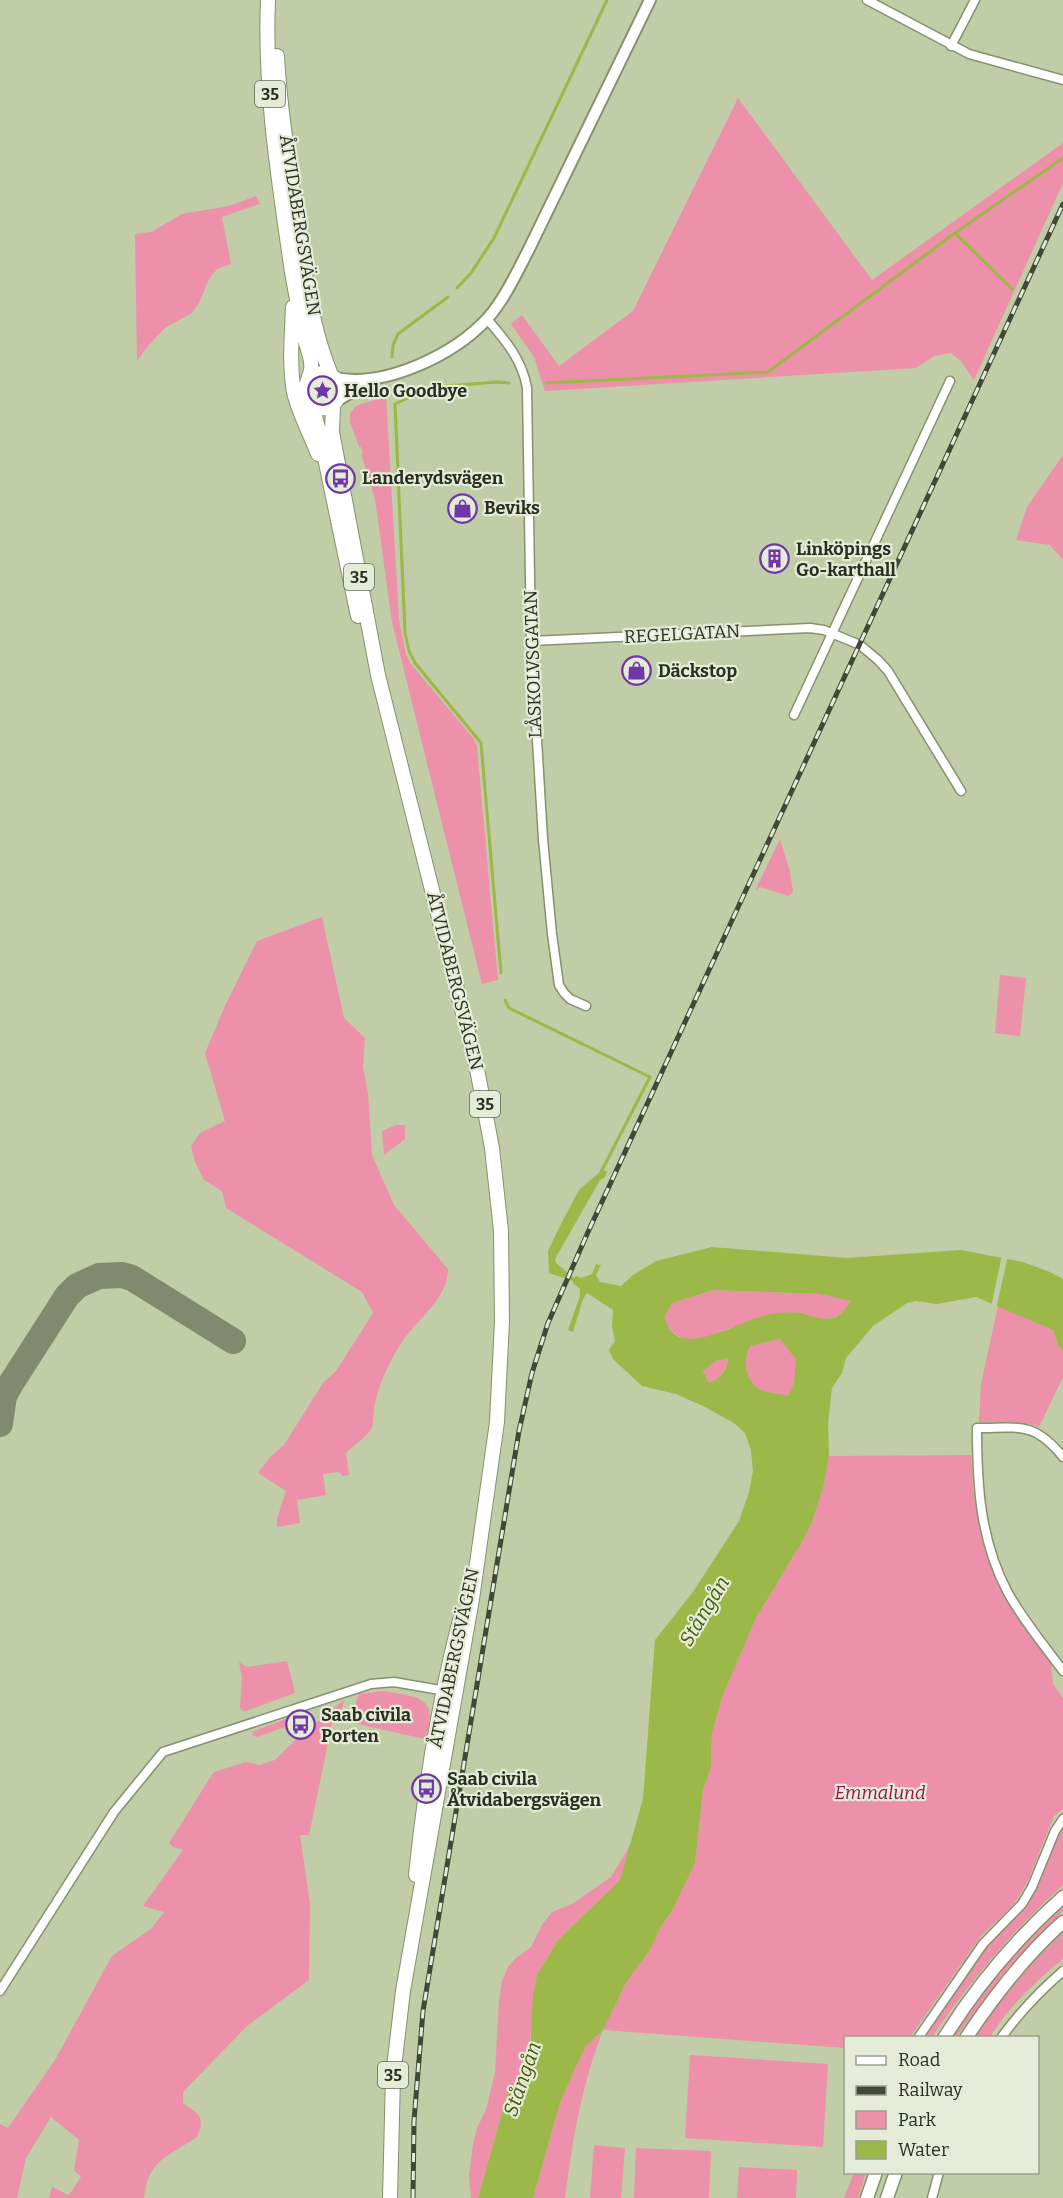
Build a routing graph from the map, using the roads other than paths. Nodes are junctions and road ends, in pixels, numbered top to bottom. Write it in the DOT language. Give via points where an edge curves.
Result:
graph roads {
  1 [pos="268,0"];
  2 [pos="277,0"];
  3 [pos="650,0"];
  4 [pos="867,0"];
  5 [pos="975,0"];
  6 [pos="951,46"];
  7 [pos="1063,80"];
  8 [pos="293,277"];
  9 [pos="487,319"];
  10 [pos="382,376"];
  11 [pos="333,377"];
  12 [pos="309,380"];
  13 [pos="950,381"];
  14 [pos="336,403"];
  15 [pos="312,405"];
  16 [pos="330,490"];
  17 [pos="832,633"];
  18 [pos="531,640"];
  19 [pos="378,675"];
  20 [pos="794,715"];
  21 [pos="961,791"];
  22 [pos="586,1006"];
  23 [pos="1063,1456"];
  24 [pos="1063,1671"];
  25 [pos="450,1691"];
  26 [pos="1063,1819"];
  27 [pos="1063,1897"];
  28 [pos="1063,1922"];
  29 [pos="1063,1971"];
  30 [pos="0,1991"];
  31 [pos="919,2036"];
  32 [pos="945,2036"];
  33 [pos="967,2036"];
  34 [pos="1001,2036"];
  35 [pos="875,2174"];
  36 [pos="895,2174"];
  37 [pos="938,2174"];
  38 [pos="390,2198"];
  39 [pos="867,2198"];
  40 [pos="886,2198"];
  41 [pos="932,2198"];
  1 -- 8 [label="main road, ÅTVIDABERGSVÄGEN / 35" via="270,96"];
  2 -- 11 [label="main road, ÅTVIDABERGSVÄGEN / 35" via="279,85 288,163 312,311"];
  3 -- 9 [label="street" via="528,251"];
  4 -- 6 [label="street"];
  5 -- 6 [label="street"];
  6 -- 7 [label="street" via="982,59"];
  8 -- 12 [label="main road, ÅTVIDABERGSVÄGEN / 35" via="311,364"];
  8 -- 16 [label="main road, ÅTVIDABERGSVÄGEN / 35" via="295,393"];
  9 -- 10 [label="street" via="452,347"];
  9 -- 18 [label="street, LÅSKOLVSGATAN" via="516,356 527,388"];
  10 -- 11 [label="street" via="351,380"];
  10 -- 14 [label="street"];
  11 -- 12 [label="main road" via="319,374"];
  11 -- 14 [label="main road, 35" via="340,390"];
  12 -- 15 [label="main road, 35" via="305,393"];
  13 -- 17 [label="street"];
  14 -- 15 [label="main road" via="321,408"];
  14 -- 19 [label="main road, ÅTVIDABERGSVÄGEN / 35" via="332,432"];
  15 -- 16 [label="main road, ÅTVIDABERGSVÄGEN / 35"];
  16 -- 19 [label="main road, ÅTVIDABERGSVÄGEN / 35" via="365,645"];
  17 -- 18 [label="street, REGELGATAN" via="810,628"];
  17 -- 20 [label="street"];
  17 -- 21 [label="street, REGELGATAN" via="869,652 888,671"];
  18 -- 22 [label="street, LÅSKOLVSGATAN" via="543,839 557,974 564,993"];
  19 -- 25 [label="main road, ÅTVIDABERGSVÄGEN / 35" via="477,1069 496,1179 502,1272 500,1369 491,1467"];
  23 -- 24 [label="street" via="1041,1434 1027,1429 977,1428 979,1497 993,1558 1007,1591"];
  25 -- 30 [label="street" via="394,1682 371,1684 163,1752 114,1812"];
  25 -- 38 [label="main road, ÅTVIDABERGSVÄGEN / 35" via="393,2076"];
  26 -- 31 [label="street" via="1028,1896 983,1944"];
  27 -- 32 [label="main road" via="1005,1955 966,2002"];
  28 -- 33 [label="main road" via="1018,1969"];
  29 -- 34 [label="street"];
  35 -- 39 [label="main road"];
  36 -- 40 [label="main road"];
  37 -- 41 [label="street"];
}
